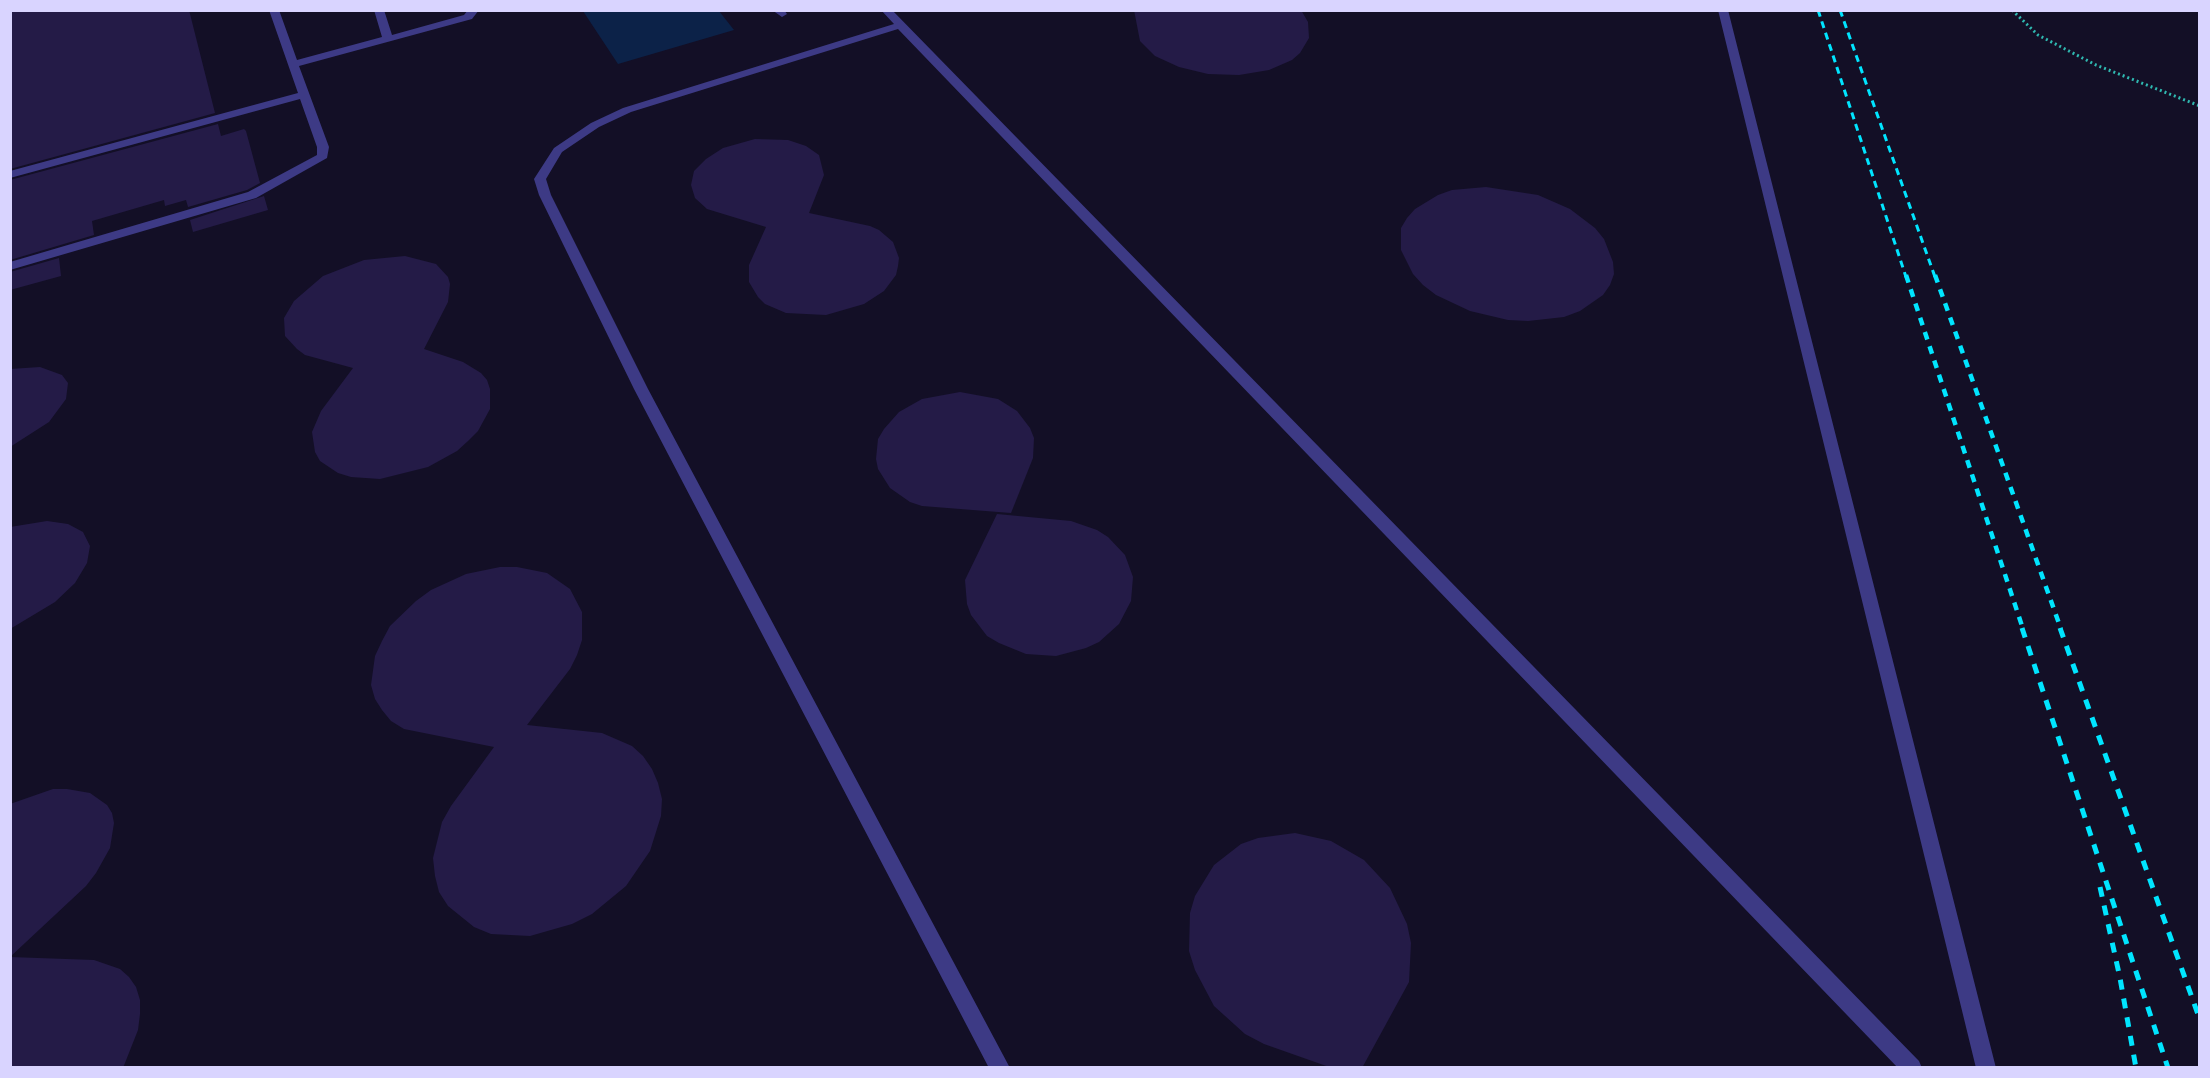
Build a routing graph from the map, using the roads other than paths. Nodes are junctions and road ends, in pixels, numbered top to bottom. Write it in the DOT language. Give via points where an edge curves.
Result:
graph roads {
  1 [pos="274,10"];
  2 [pos="379,10"];
  3 [pos="474,10"];
  4 [pos="886,10"];
  5 [pos="1723,10"];
  6 [pos="900,25"];
  7 [pos="388,39"];
  8 [pos="294,64"];
  9 [pos="305,94"];
  10 [pos="10,175"];
  11 [pos="10,266"];
  12 [pos="1000,1068"];
  13 [pos="1912,1068"];
  14 [pos="1986,1068"];
  1 -- 8 [label="lane"];
  2 -- 7 [label="lane"];
  3 -- 7 [label="lane" via="468,17"];
  4 -- 6 [label="lane"];
  5 -- 14 [label="lane"];
  6 -- 12 [label="lane" via="627,110 595,125 558,150 540,179 641,389"];
  6 -- 13 [label="lane"];
  7 -- 8 [label="lane"];
  8 -- 9 [label="lane"];
  9 -- 10 [label="lane"];
  9 -- 11 [label="lane" via="324,147 323,156 311,164 252,195"];
}
